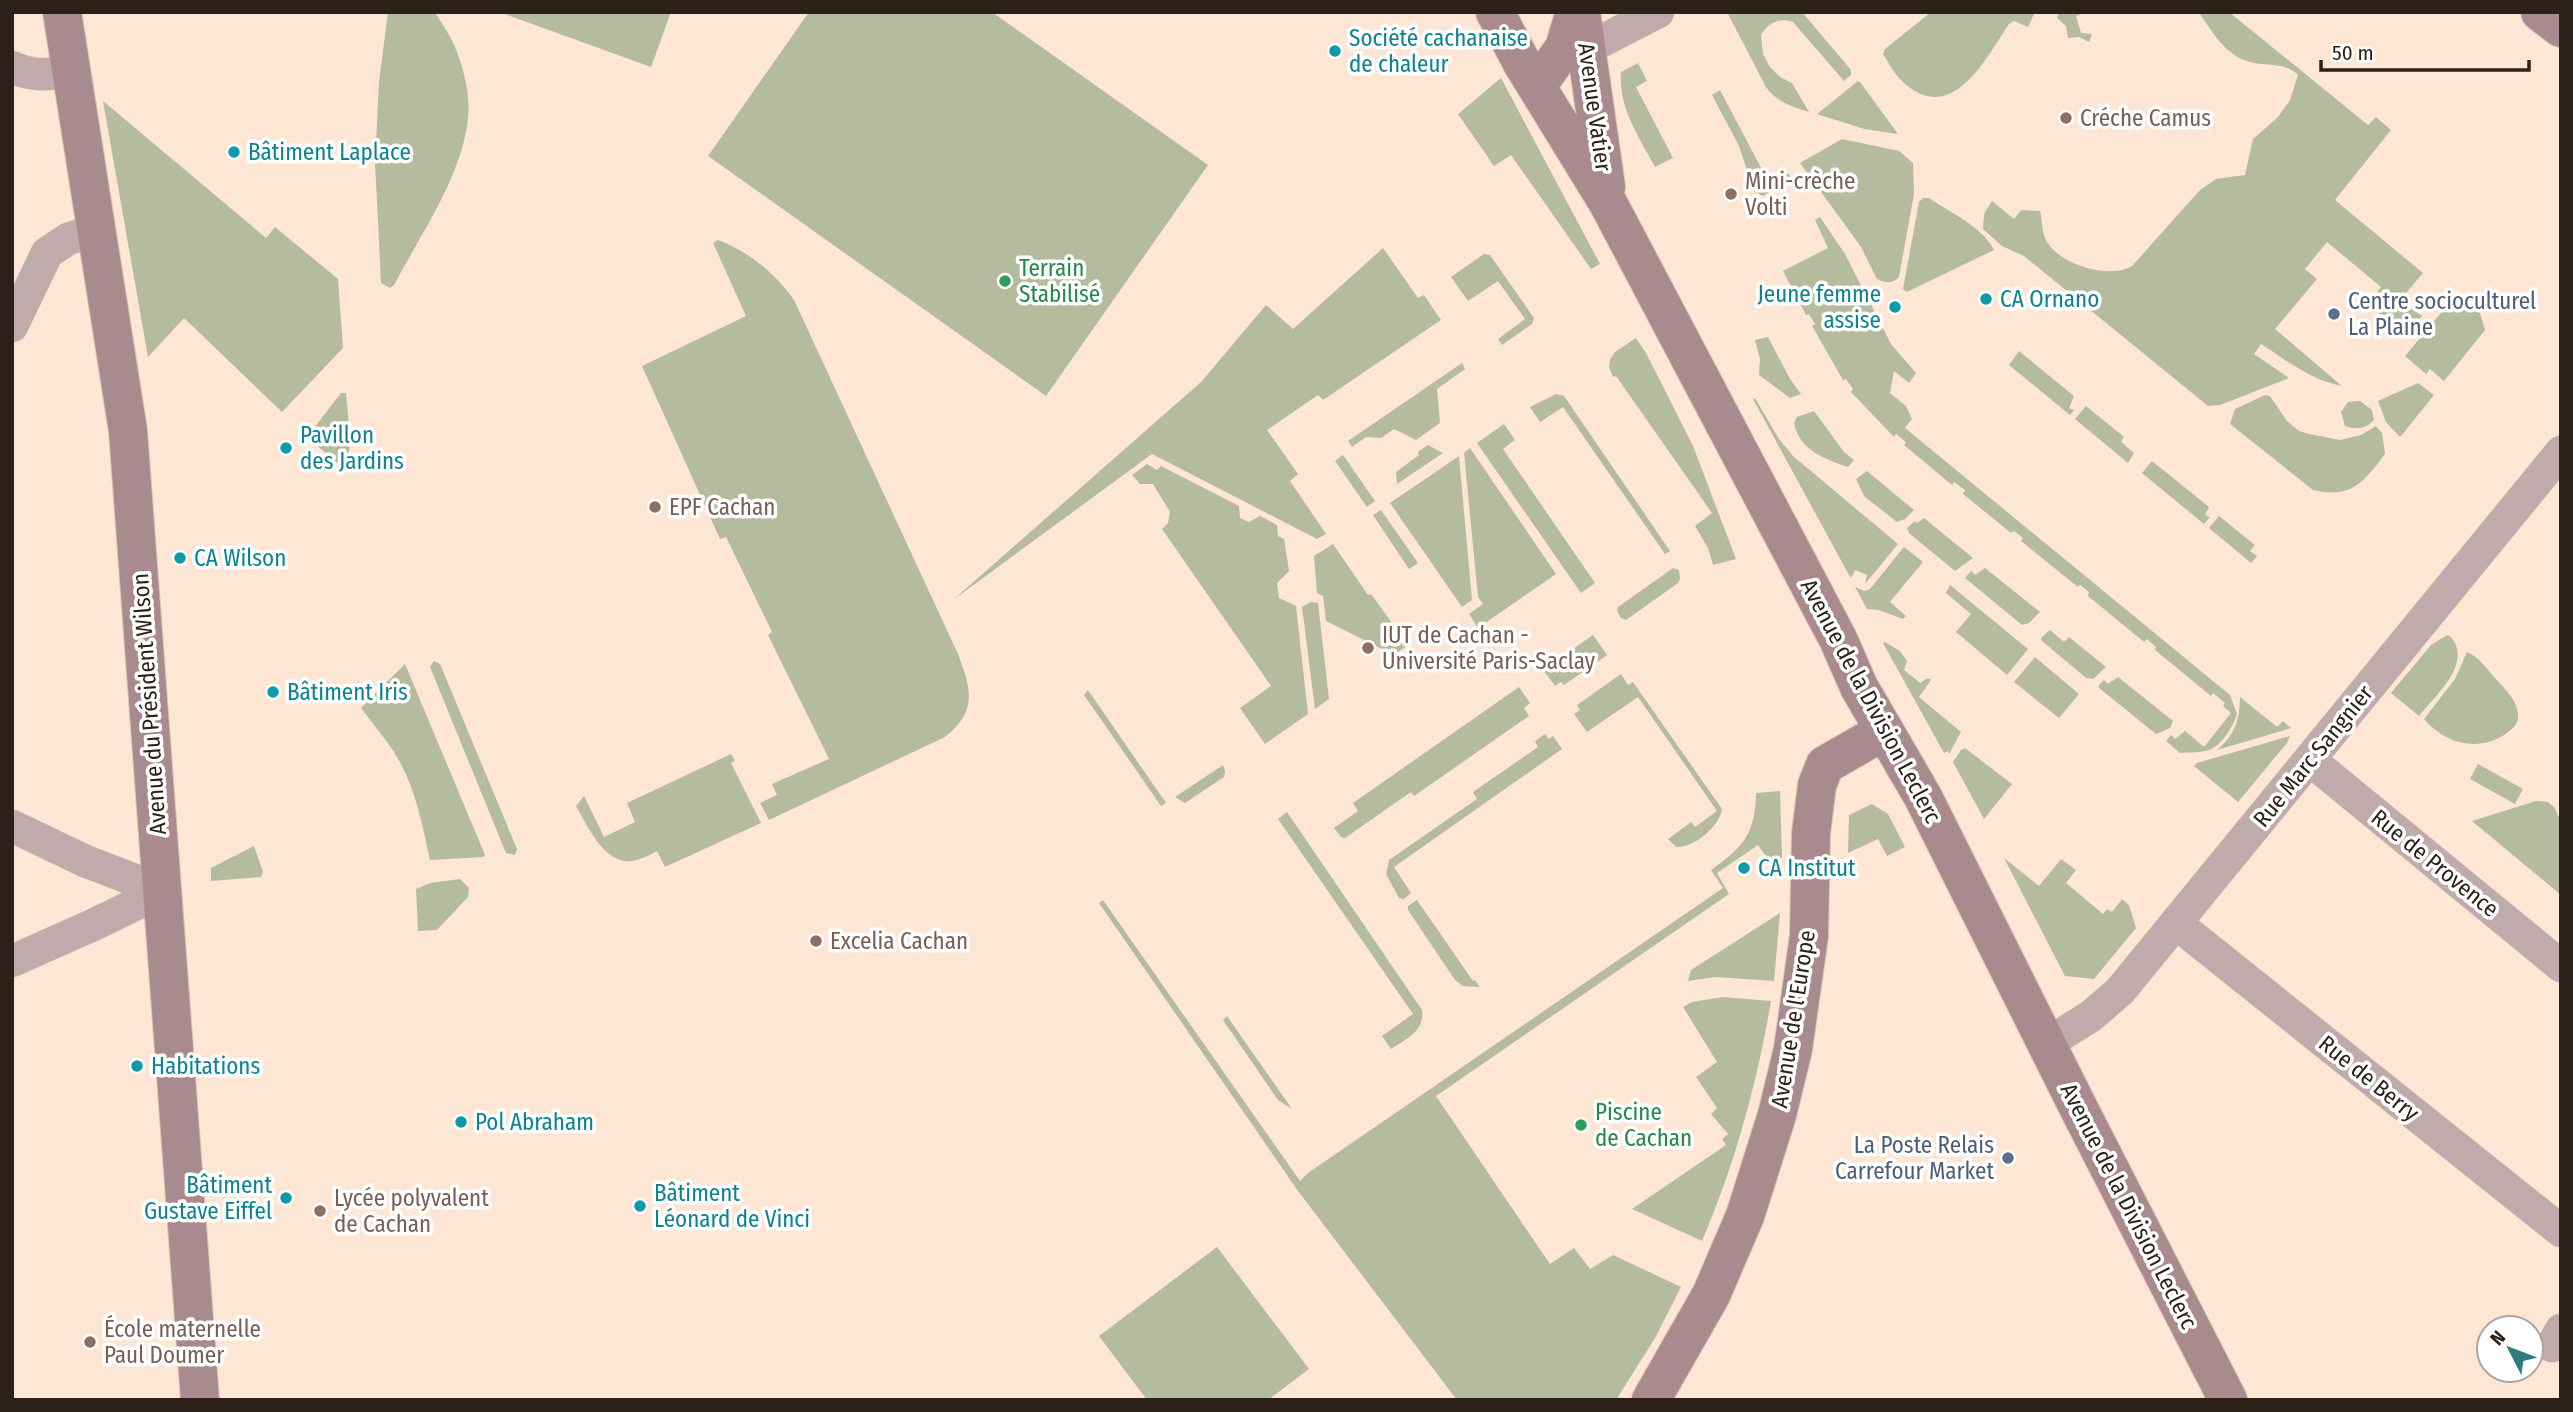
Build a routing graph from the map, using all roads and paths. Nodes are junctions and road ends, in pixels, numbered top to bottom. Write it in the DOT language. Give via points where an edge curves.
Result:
graph roads {
  1 [pos="62,12"];
  2 [pos="1495,12"];
  3 [pos="1575,12"];
  4 [pos="1658,12"];
  5 [pos="2540,12"];
  6 [pos="2561,28"];
  7 [pos="1584,31"];
  8 [pos="12,67"];
  9 [pos="71,71"];
  10 [pos="1529,75"];
  11 [pos="1608,202"];
  12 [pos="96,230"];
  13 [pos="12,326"];
  14 [pos="2561,452"];
  15 [pos="1884,732"];
  16 [pos="2310,760"];
  17 [pos="12,826"];
  18 [pos="163,891"];
  19 [pos="2177,924"];
  20 [pos="12,961"];
  21 [pos="2561,966"];
  22 [pos="2048,1043"];
  23 [pos="2561,1231"];
  24 [pos="200,1400"];
  25 [pos="1651,1400"];
  26 [pos="2228,1400"];
  1 -- 9 [label="street, Avenue du Président Wilson"];
  2 -- 10 [label="street, Avenue de la Division Leclerc"];
  3 -- 10 [label="street, Avenue Vatier" via="1564,48"];
  4 -- 7 [label="street"];
  5 -- 6 [label="street"];
  7 -- 11 [label="street, Avenue Vatier"];
  8 -- 9 [label="street" via="44,76"];
  9 -- 12 [label="street, Avenue du Président Wilson"];
  10 -- 11 [label="street, Avenue de la Division Leclerc"];
  11 -- 15 [label="street, Avenue de la Division Leclerc"];
  12 -- 13 [label="street" via="68,239 47,253"];
  12 -- 18 [label="street, Avenue du Président Wilson" via="128,431"];
  14 -- 16 [label="street, Rue Marc Sangnier"];
  15 -- 22 [label="street, Avenue de la Division Leclerc" via="1923,797"];
  15 -- 25 [label="street, Avenue de l'Europe" via="1825,765 1816,785 1809,936 1793,1049 1777,1115 1745,1216 1711,1296"];
  16 -- 19 [label="street, Rue Marc Sangnier"];
  16 -- 21 [label="street, Rue de Provence"];
  17 -- 18 [label="street" via="85,862"];
  18 -- 20 [label="street"];
  18 -- 24 [label="street, Avenue du Président Wilson"];
  19 -- 22 [label="street, Rue Marc Sangnier" via="2120,991"];
  19 -- 23 [label="street, Rue de Berry"];
  22 -- 26 [label="street, Avenue de la Division Leclerc"];
}
